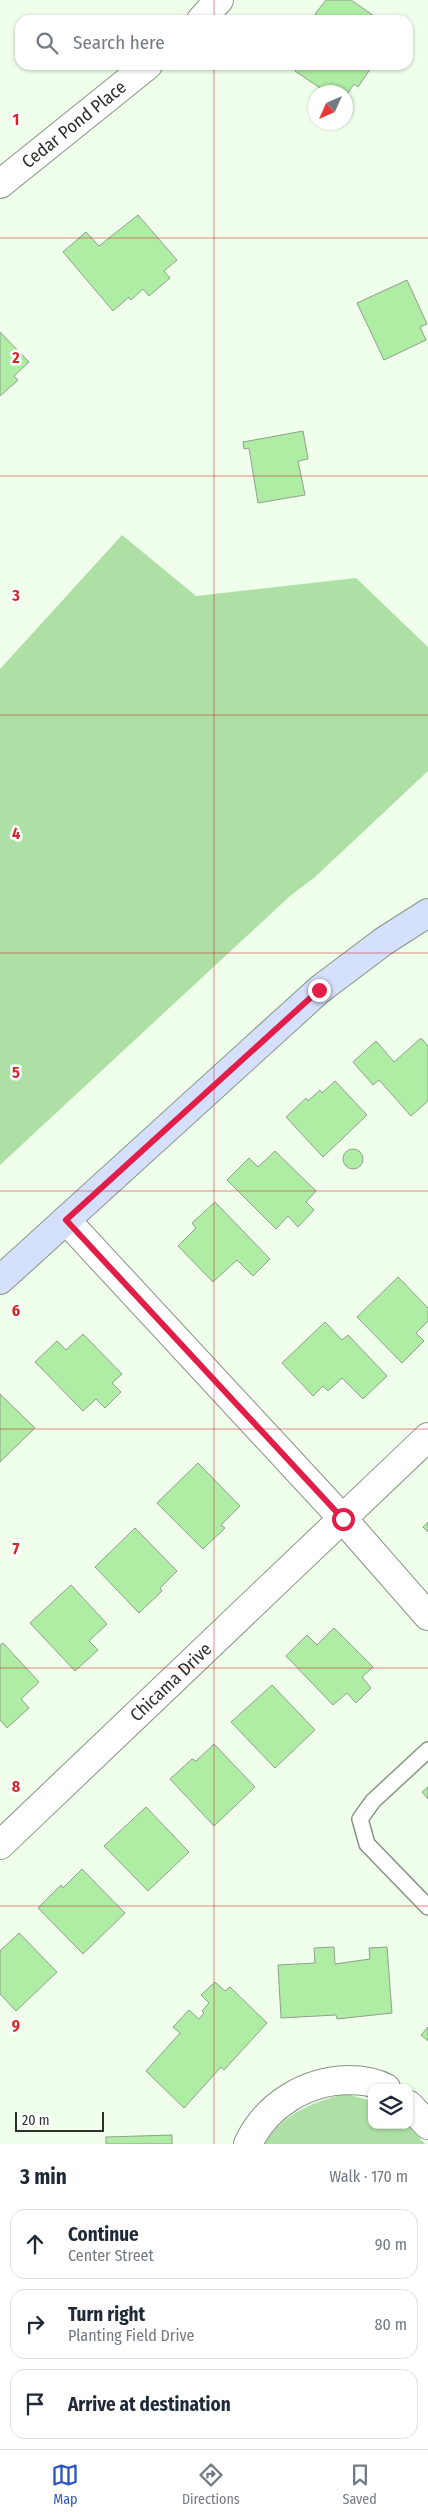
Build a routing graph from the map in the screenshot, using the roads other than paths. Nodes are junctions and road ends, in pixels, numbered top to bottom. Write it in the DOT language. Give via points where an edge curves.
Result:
graph roads {
  1 [pos="219,0"];
  2 [pos="206,15"];
  3 [pos="142,70"];
  4 [pos="0,184"];
  5 [pos="428,913"];
  6 [pos="66,1220"];
  7 [pos="0,1280"];
  8 [pos="428,1437"];
  9 [pos="343,1519"];
  10 [pos="428,1616"];
  11 [pos="428,1750"];
  12 [pos="0,1845"];
  13 [pos="428,1907"];
  14 [pos="372,2084"];
  15 [pos="413,2108"];
  16 [pos="428,2124"];
  17 [pos="248,2144"];
  1 -- 2 [label="street"];
  3 -- 4 [label="street, Cedar Pond Place"];
  5 -- 6 [label="street" via="384,941 319,990"];
  6 -- 7 [label="street"];
  6 -- 9 [label="street"];
  8 -- 9 [label="street, Chicama Drive"];
  9 -- 10 [label="street"];
  9 -- 12 [label="street, Chicama Drive"];
  11 -- 13 [label="lane" via="373,1802 360,1819 367,1844"];
  14 -- 17 [label="street" via="357,2080 332,2081 308,2087 267,2115"];
  15 -- 16 [label="street"];
}
